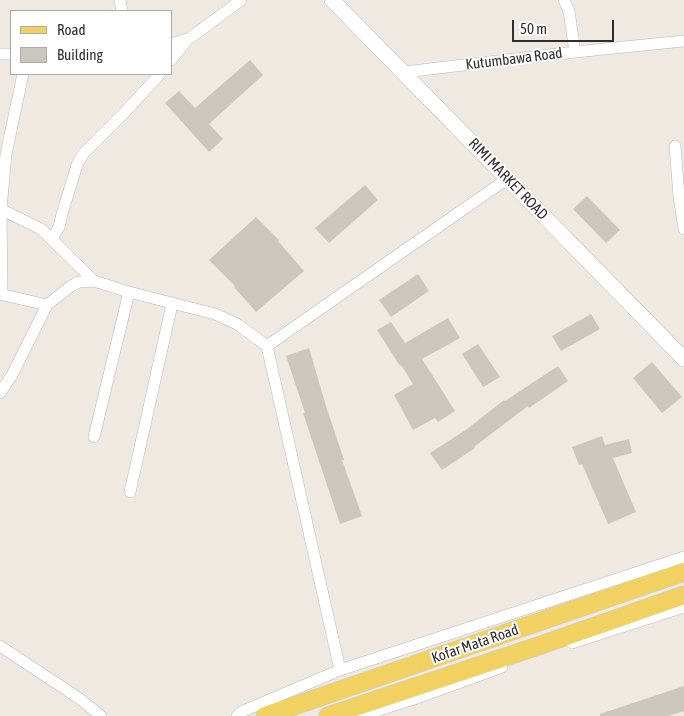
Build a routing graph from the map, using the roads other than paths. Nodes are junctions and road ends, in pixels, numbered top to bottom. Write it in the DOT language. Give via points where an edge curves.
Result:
graph roads {
  1 [pos="241,0"];
  2 [pos="332,0"];
  3 [pos="564,0"];
  4 [pos="190,38"];
  5 [pos="684,41"];
  6 [pos="172,44"];
  7 [pos="575,52"];
  8 [pos="172,59"];
  9 [pos="404,72"];
  10 [pos="23,75"];
  11 [pos="159,75"];
  12 [pos="6,127"];
  13 [pos="675,146"];
  14 [pos="507,179"];
  15 [pos="682,196"];
  16 [pos="0,209"];
  17 [pos="684,229"];
  18 [pos="52,239"];
  19 [pos="94,281"];
  20 [pos="130,292"];
  21 [pos="1,294"];
  22 [pos="172,304"];
  23 [pos="47,305"];
  24 [pos="267,346"];
  25 [pos="684,357"];
  26 [pos="0,372"];
  27 [pos="12,375"];
  28 [pos="0,393"];
  29 [pos="94,437"];
  30 [pos="130,492"];
  31 [pos="684,557"];
  32 [pos="684,572"];
  33 [pos="684,595"];
  34 [pos="684,607"];
  35 [pos="0,646"];
  36 [pos="340,670"];
  37 [pos="266,715"];
  38 [pos="101,716"];
  39 [pos="237,716"];
  40 [pos="328,716"];
  41 [pos="360,716"];
  1 -- 4 [label="street"];
  2 -- 9 [label="street, RIMI MARKET ROAD"];
  3 -- 7 [label="street"];
  4 -- 6 [label="street"];
  4 -- 8 [label="street"];
  5 -- 7 [label="street, Kutumbawa Road"];
  7 -- 9 [label="street, Kutumbawa Road"];
  9 -- 14 [label="street, RIMI MARKET ROAD"];
  10 -- 12 [label="street"];
  11 -- 18 [label="street" via="83,154"];
  12 -- 16 [label="street"];
  13 -- 15 [label="street"];
  14 -- 24 [label="street"];
  14 -- 25 [label="street, RIMI MARKET ROAD"];
  15 -- 17 [label="street"];
  16 -- 18 [label="street" via="41,229"];
  16 -- 21 [label="street"];
  18 -- 19 [label="street"];
  19 -- 20 [label="street"];
  19 -- 23 [label="street" via="71,286"];
  20 -- 22 [label="street"];
  20 -- 29 [label="street"];
  21 -- 23 [label="street"];
  22 -- 24 [label="street" via="216,314"];
  22 -- 30 [label="street"];
  23 -- 27 [label="street"];
  24 -- 36 [label="street"];
  26 -- 27 [label="street"];
  27 -- 28 [label="street"];
  31 -- 36 [label="street"];
  32 -- 37 [label="main road, Kofar Mata Road"];
  33 -- 40 [label="main road, Kofar Mata Road"];
  34 -- 41 [label="street" via="542,652"];
  35 -- 38 [label="street"];
  36 -- 39 [label="street" via="242,711"];
}
